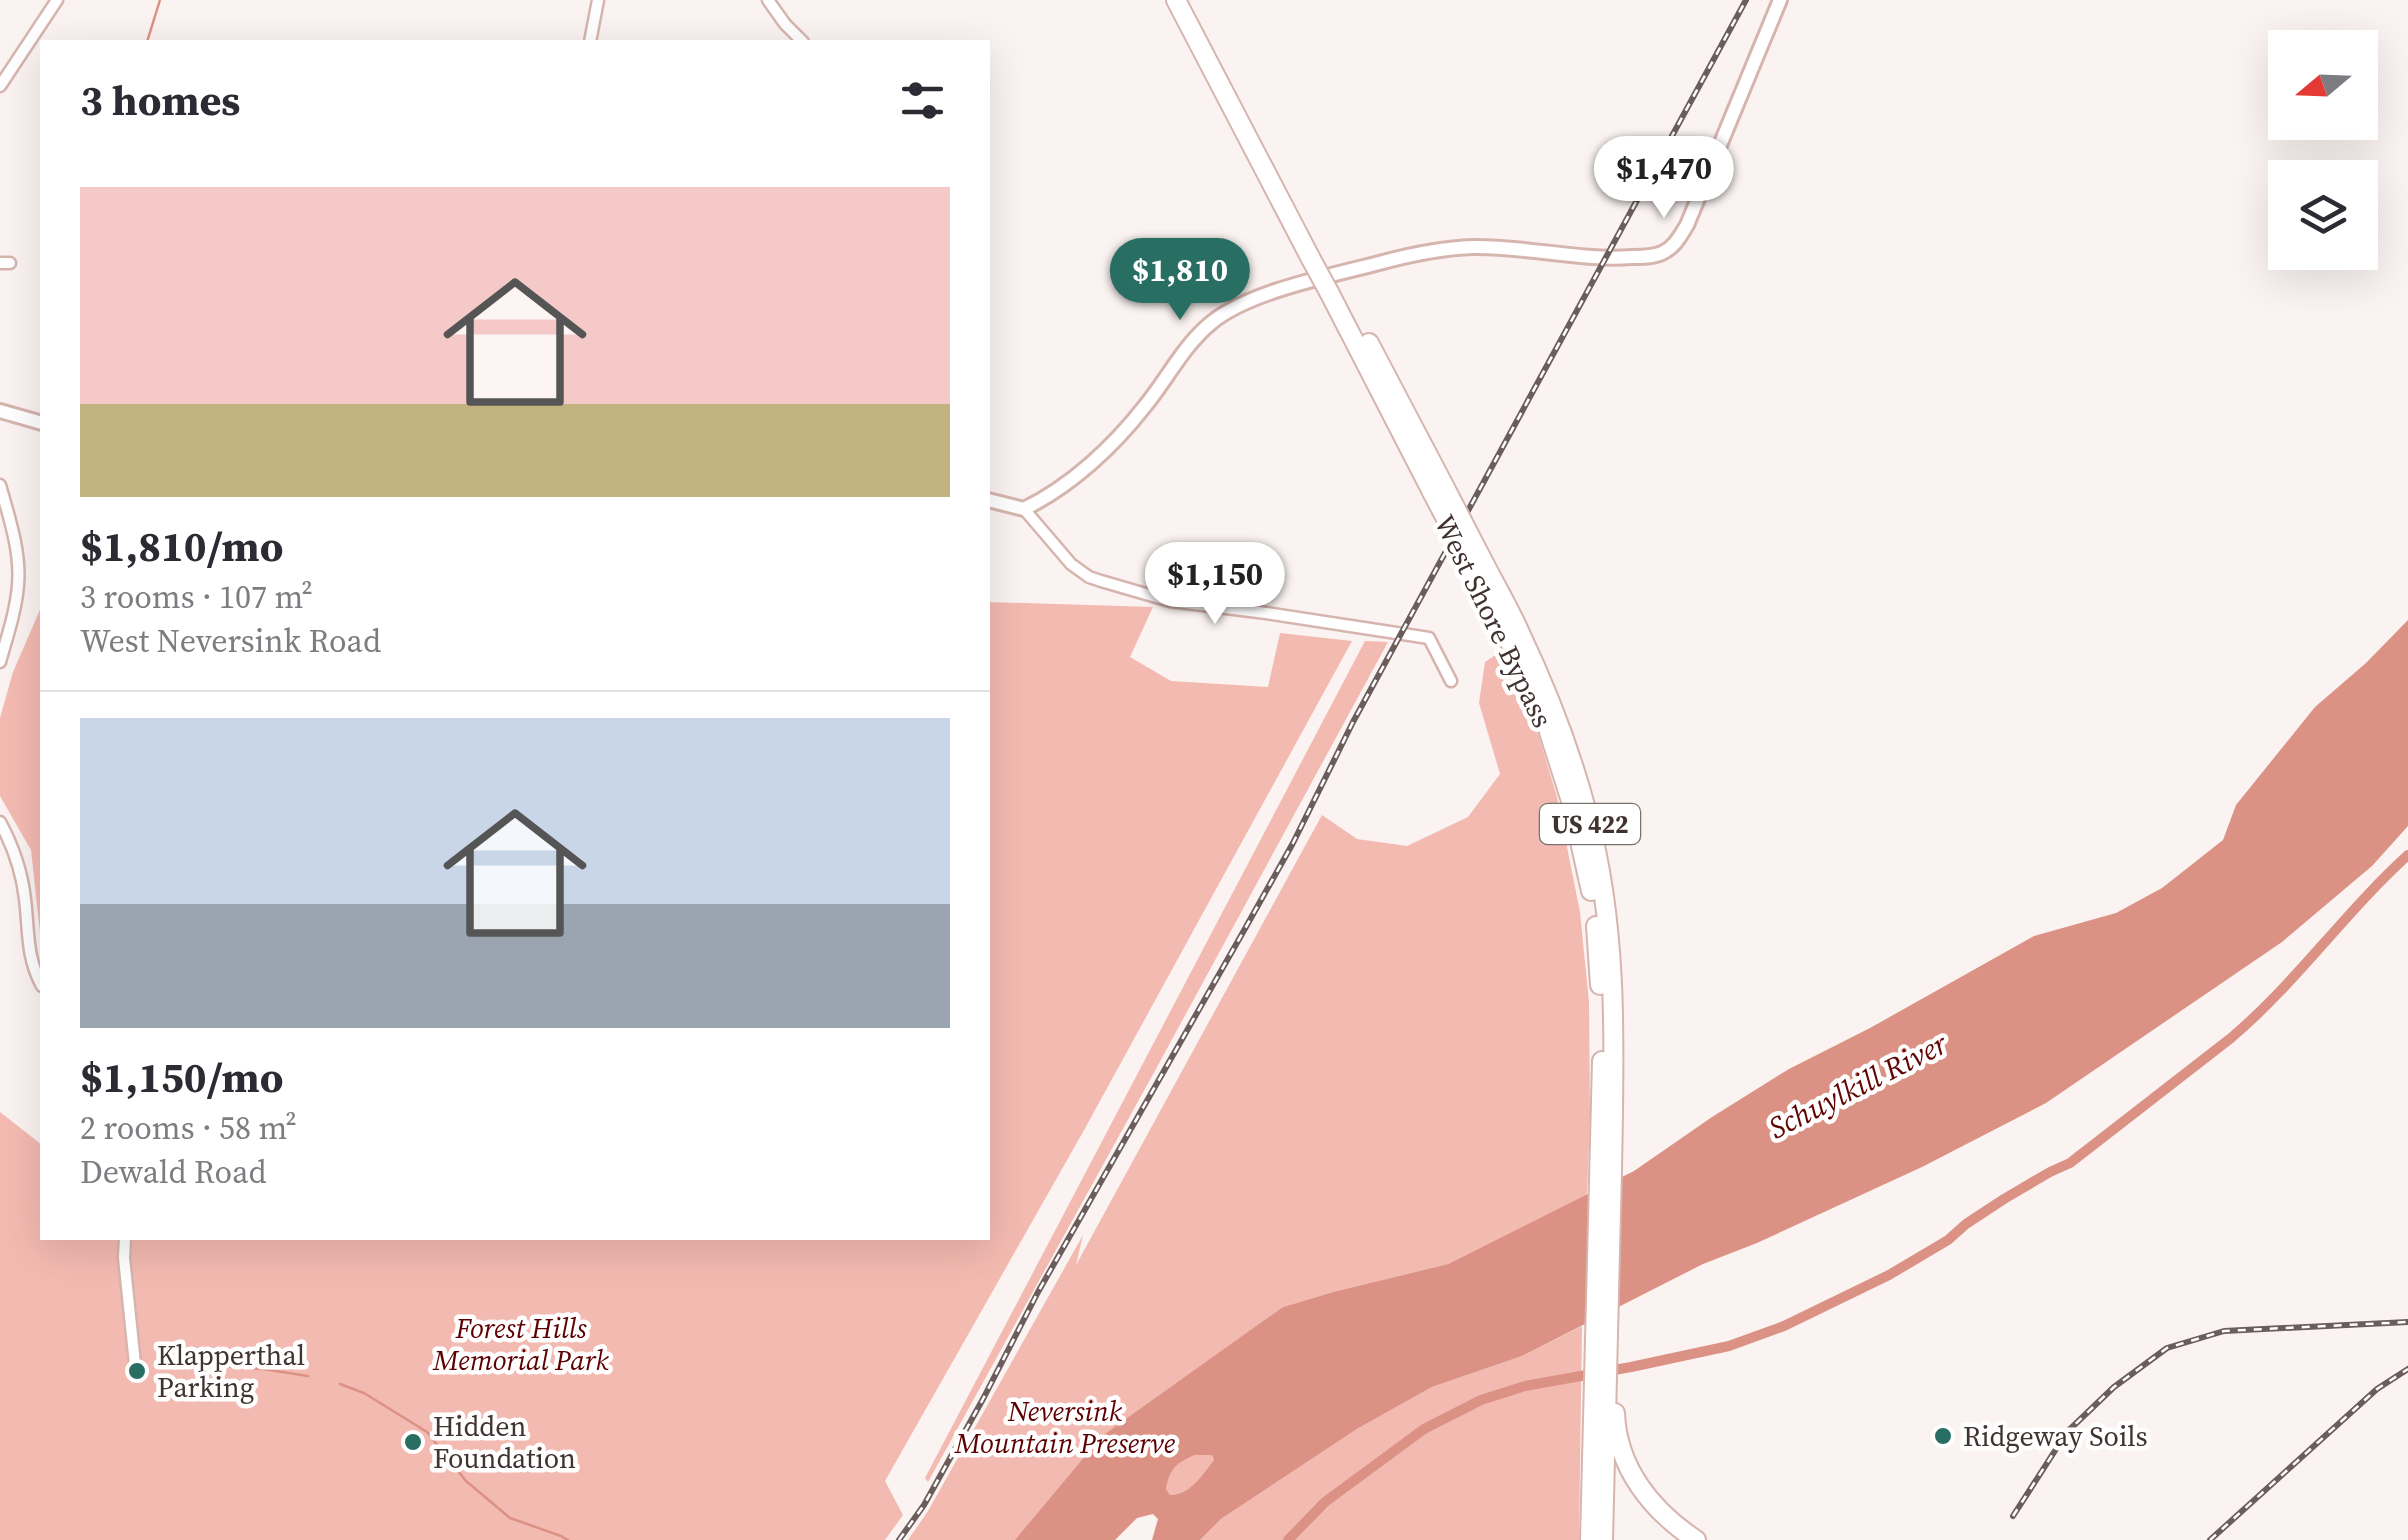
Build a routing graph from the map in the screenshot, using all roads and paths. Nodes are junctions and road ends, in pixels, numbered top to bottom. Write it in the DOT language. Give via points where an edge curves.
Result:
graph roads {
  1 [pos="58,0"];
  2 [pos="598,0"];
  3 [pos="768,0"];
  4 [pos="1176,0"];
  5 [pos="1190,0"];
  6 [pos="1780,0"];
  7 [pos="590,40"];
  8 [pos="802,40"];
  9 [pos="0,86"];
  10 [pos="1317,257"];
  11 [pos="0,411"];
  12 [pos="40,422"];
  13 [pos="0,485"];
  14 [pos="990,500"];
  15 [pos="1024,508"];
  16 [pos="0,662"];
  17 [pos="1452,681"];
  18 [pos="0,822"];
  19 [pos="40,982"];
  20 [pos="1606,1105"];
  21 [pos="125,1240"];
  22 [pos="136,1374"];
  23 [pos="1604,1385"];
  24 [pos="1590,1540"];
  25 [pos="1603,1540"];
  26 [pos="1696,1540"];
  1 -- 9 [label="street"];
  2 -- 7 [label="street"];
  3 -- 8 [label="street"];
  4 -- 10 [label="highway, West Shore Bypass / US 422"];
  5 -- 10 [label="highway, West Shore Bypass / US 422"];
  6 -- 15 [label="street" via="1687,225 1663,253 1612,259 1480,247 1424,251 1239,306 1198,334 1114,441"];
  10 -- 20 [label="highway, West Shore Bypass / US 422, bridge" via="1481,572 1543,716 1592,894"];
  11 -- 12 [label="street"];
  13 -- 16 [label="street" via="19,580"];
  14 -- 15 [label="street"];
  15 -- 17 [label="street" via="1089,577 1170,601 1429,638"];
  18 -- 19 [label="street" via="18,864 28,951"];
  20 -- 23 [label="highway, West Shore Bypass / US 422"];
  20 -- 23 [label="highway, West Shore Bypass / US 422"];
  21 -- 22 [label="street"];
  23 -- 24 [label="highway, West Shore Bypass / US 422"];
  23 -- 25 [label="highway, West Shore Bypass / US 422"];
  23 -- 26 [label="highway" via="1632,1474 1654,1506"];
}
